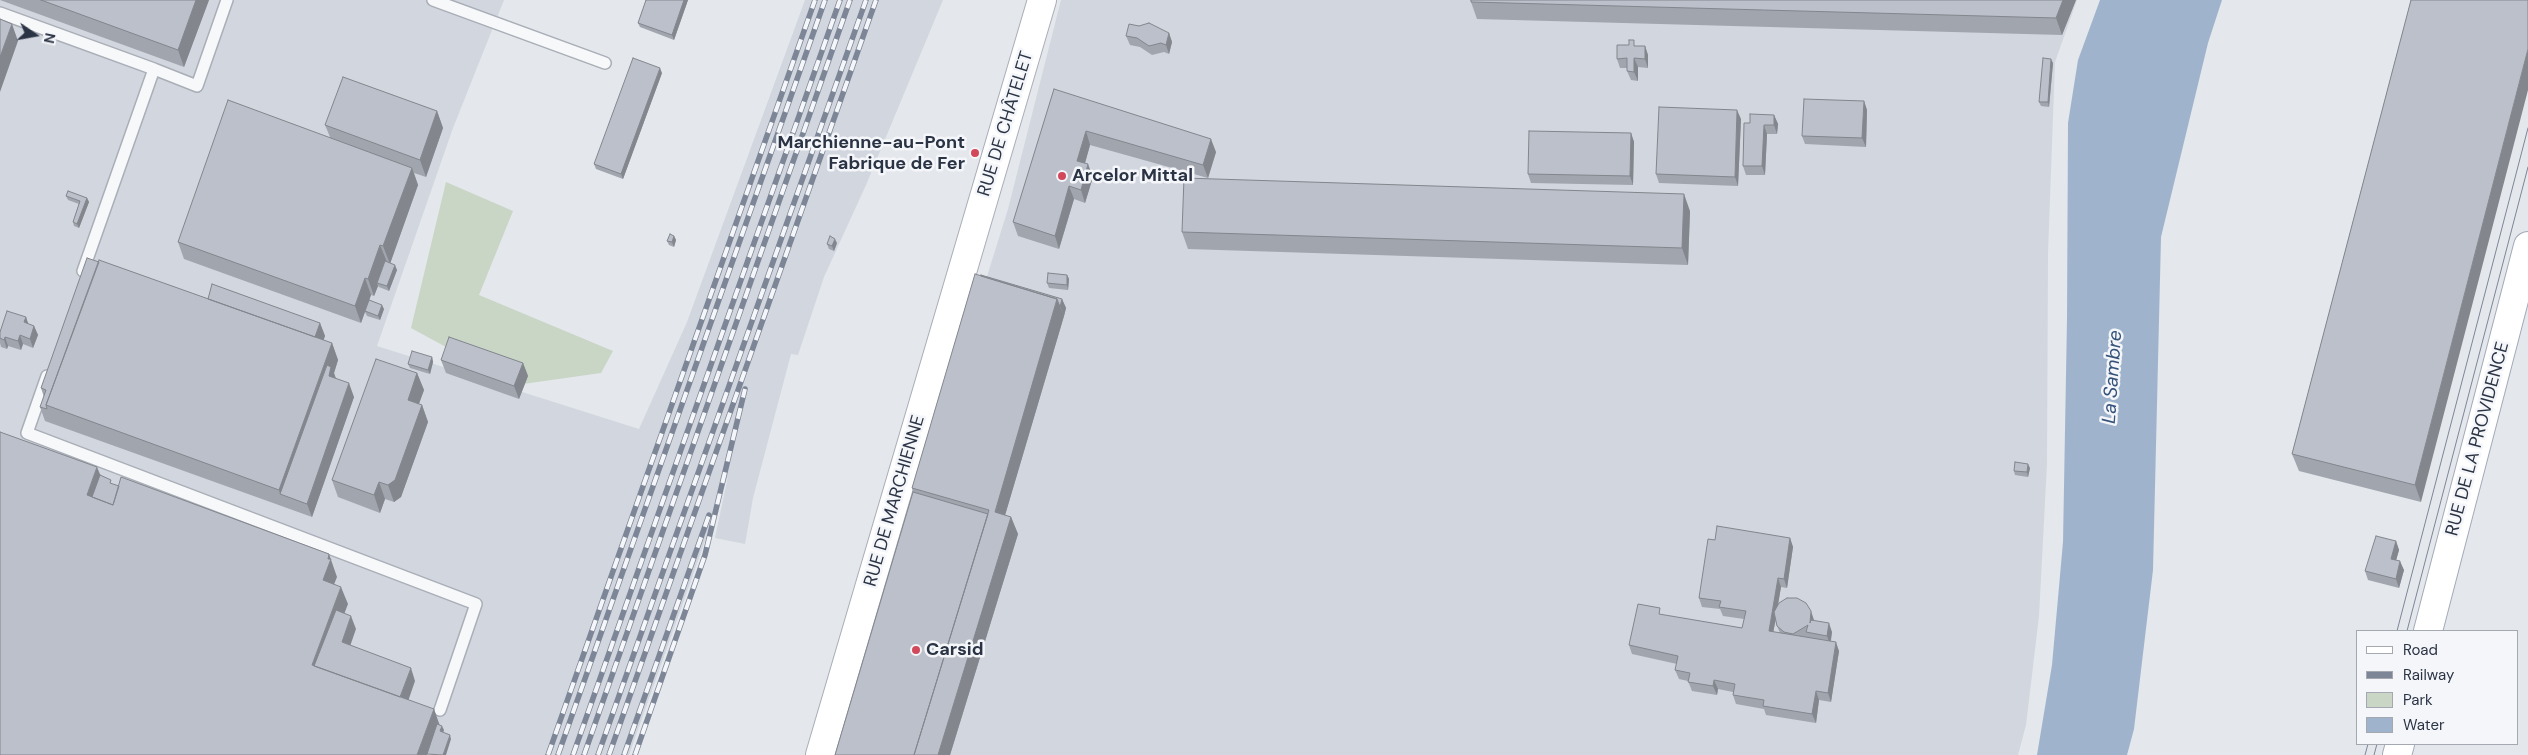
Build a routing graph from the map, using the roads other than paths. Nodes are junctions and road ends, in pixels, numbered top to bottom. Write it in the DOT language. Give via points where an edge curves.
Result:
graph roads {
  1 [pos="227,0"];
  2 [pos="433,0"];
  3 [pos="1042,0"];
  4 [pos="0,13"];
  5 [pos="605,63"];
  6 [pos="154,69"];
  7 [pos="2528,246"];
  8 [pos="970,248"];
  9 [pos="79,284"];
  10 [pos="50,367"];
  11 [pos="2428,630"];
  12 [pos="440,710"];
  13 [pos="820,755"];
  1 -- 6 [label="lane" via="197,86"];
  2 -- 5 [label="lane"];
  3 -- 8 [label="main road, RUE DE CHÂTELET"];
  4 -- 6 [label="lane"];
  6 -- 9 [label="lane"];
  7 -- 11 [label="main road, RUE DE LA PROVIDENCE"];
  8 -- 13 [label="main road, RUE DE MARCHIENNE"];
  10 -- 12 [label="lane" via="27,432 476,604"];
}
